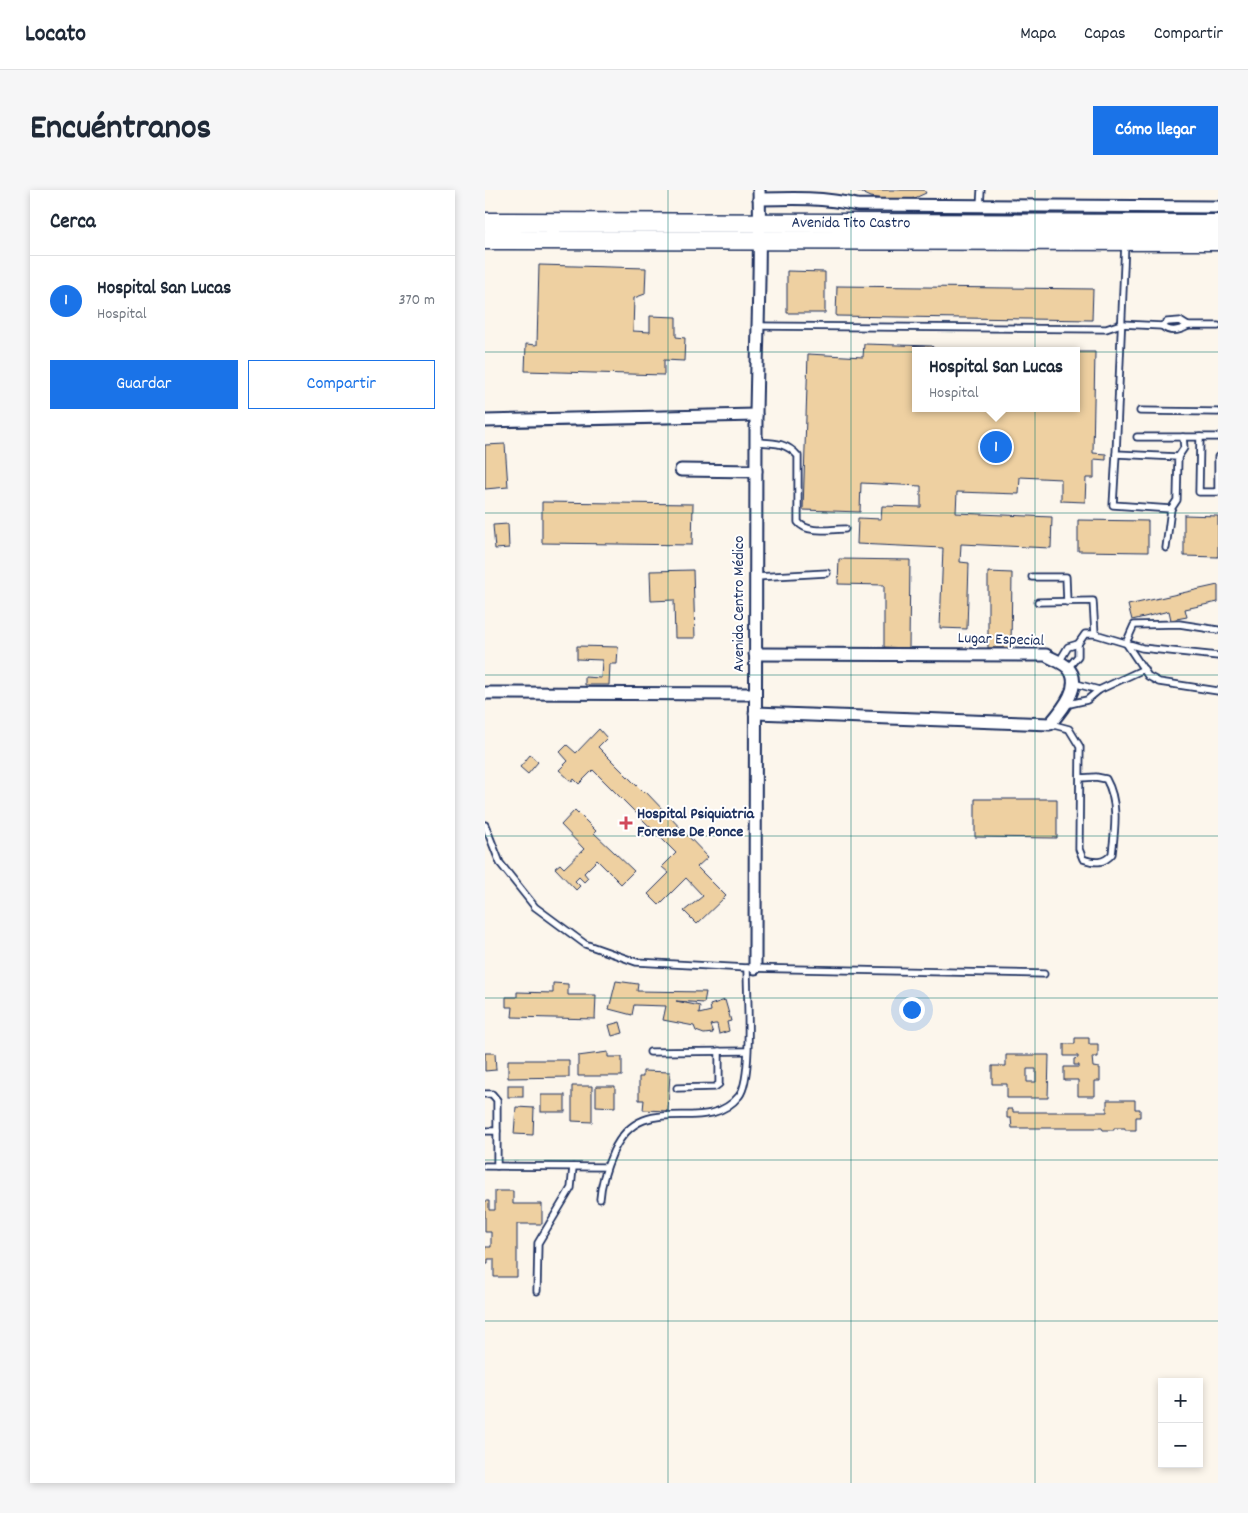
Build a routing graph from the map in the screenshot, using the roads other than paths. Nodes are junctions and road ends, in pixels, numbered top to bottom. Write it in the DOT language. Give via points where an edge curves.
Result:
graph roads {
  1 [pos="981,190"];
  2 [pos="759,194"];
  3 [pos="980,206"];
  4 [pos="1218,208"];
  5 [pos="485,222"];
  6 [pos="1127,224"];
  7 [pos="1218,224"];
  8 [pos="760,232"];
  9 [pos="485,240"];
  10 [pos="1125,241"];
  11 [pos="1218,241"];
  12 [pos="1121,324"];
  13 [pos="757,326"];
  14 [pos="1218,326"];
  15 [pos="1140,411"];
  16 [pos="1218,412"];
  17 [pos="756,415"];
  18 [pos="485,421"];
  19 [pos="1137,437"];
  20 [pos="1183,437"];
  21 [pos="1200,437"];
  22 [pos="1218,437"];
  23 [pos="756,442"];
  24 [pos="1116,454"];
  25 [pos="1178,457"];
  26 [pos="1218,457"];
  27 [pos="681,470"];
  28 [pos="756,471"];
  29 [pos="1171,509"];
  30 [pos="845,529"];
  31 [pos="1167,548"];
  32 [pos="827,572"];
  33 [pos="755,577"];
  34 [pos="1032,577"];
  35 [pos="1037,602"];
  36 [pos="1067,602"];
  37 [pos="1218,630"];
  38 [pos="1095,634"];
  39 [pos="1126,643"];
  40 [pos="1078,644"];
  41 [pos="755,654"];
  42 [pos="1218,656"];
  43 [pos="1064,665"];
  44 [pos="1144,669"];
  45 [pos="1073,683"];
  46 [pos="1099,690"];
  47 [pos="1218,691"];
  48 [pos="485,693"];
  49 [pos="755,694"];
  50 [pos="1065,705"];
  51 [pos="755,713"];
  52 [pos="1050,724"];
  53 [pos="1081,778"];
  54 [pos="485,825"];
  55 [pos="751,968"];
  56 [pos="1044,974"];
  57 [pos="719,1051"];
  58 [pos="747,1051"];
  59 [pos="650,1052"];
  60 [pos="677,1088"];
  61 [pos="485,1094"];
  62 [pos="485,1131"];
  63 [pos="497,1131"];
  64 [pos="485,1166"];
  65 [pos="497,1166"];
  66 [pos="573,1167"];
  67 [pos="606,1167"];
  68 [pos="600,1199"];
  69 [pos="537,1291"];
  1 -- 3 [label="lane"];
  2 -- 3 [label="street" via="833,199 857,205"];
  2 -- 8 [label="street, Avenida Centro Médico"];
  3 -- 4 [label="street"];
  5 -- 8 [label="main road, Avenida Tito Castro"];
  6 -- 7 [label="main road, Avenida Tito Castro"];
  6 -- 8 [label="main road, Avenida Tito Castro"];
  6 -- 10 [label="lane"];
  8 -- 9 [label="main road, Avenida Tito Castro"];
  8 -- 10 [label="main road, Avenida Tito Castro"];
  8 -- 13 [label="street, Avenida Centro Médico"];
  10 -- 11 [label="main road, Avenida Tito Castro"];
  10 -- 12 [label="lane"];
  12 -- 13 [label="lane" via="1106,329"];
  12 -- 14 [label="lane" via="1162,326 1167,330"];
  12 -- 24 [label="lane"];
  13 -- 17 [label="street, Avenida Centro Médico"];
  15 -- 16 [label="lane"];
  17 -- 18 [label="street"];
  17 -- 23 [label="street, Avenida Centro Médico"];
  19 -- 20 [label="lane"];
  20 -- 21 [label="lane"];
  20 -- 25 [label="lane" via="1184,448"];
  21 -- 22 [label="lane"];
  21 -- 26 [label="lane" via="1199,492 1218,492"];
  23 -- 28 [label="street, Avenida Centro Médico"];
  23 -- 30 [label="lane" via="780,443 798,456 800,525 806,529"];
  24 -- 25 [label="lane"];
  24 -- 29 [label="lane" via="1113,505"];
  25 -- 29 [label="lane" via="1177,500"];
  27 -- 28 [label="street"];
  28 -- 33 [label="street, Avenida Centro Médico"];
  29 -- 31 [label="lane"];
  32 -- 33 [label="lane"];
  33 -- 41 [label="street, Avenida Centro Médico"];
  34 -- 36 [label="lane" via="1066,577"];
  35 -- 36 [label="lane"];
  36 -- 38 [label="lane" via="1093,601"];
  37 -- 39 [label="lane" via="1179,624 1134,626"];
  38 -- 39 [label="lane"];
  38 -- 40 [label="lane" via="1085,634"];
  39 -- 42 [label="lane" via="1142,648"];
  39 -- 44 [label="lane"];
  40 -- 43 [label="lane" via="1078,656"];
  40 -- 43 [label="lane" via="1068,647"];
  41 -- 43 [label="street, Lugar Especial" via="1046,654"];
  41 -- 49 [label="street, Avenida Centro Médico"];
  43 -- 45 [label="street"];
  44 -- 46 [label="lane"];
  44 -- 47 [label="lane" via="1148,676 1159,682"];
  45 -- 46 [label="lane"];
  45 -- 50 [label="street"];
  46 -- 50 [label="lane" via="1087,700"];
  48 -- 49 [label="street"];
  49 -- 51 [label="street, Avenida Centro Médico"];
  50 -- 52 [label="street"];
  51 -- 52 [label="street"];
  51 -- 55 [label="street, Avenida Centro Médico"];
  52 -- 53 [label="lane" via="1069,729 1080,747"];
  53 -- 53 [label="lane" via="1079,849 1083,859 1095,863 1107,860 1112,854 1115,805 1106,779"];
  54 -- 55 [label="lane" via="501,862 535,907 585,944 636,962"];
  55 -- 56 [label="lane"];
  55 -- 58 [label="lane"];
  57 -- 58 [label="lane"];
  57 -- 59 [label="lane"];
  57 -- 60 [label="lane" via="719,1084 715,1087"];
  58 -- 67 [label="lane" via="747,1073 740,1096 715,1114 658,1115 637,1122 620,1137"];
  61 -- 63 [label="lane" via="492,1094 497,1100"];
  62 -- 63 [label="lane"];
  63 -- 65 [label="lane"];
  64 -- 65 [label="lane"];
  65 -- 66 [label="lane"];
  66 -- 67 [label="lane"];
  66 -- 69 [label="lane" via="571,1188 538,1243"];
  67 -- 68 [label="lane"];
}
